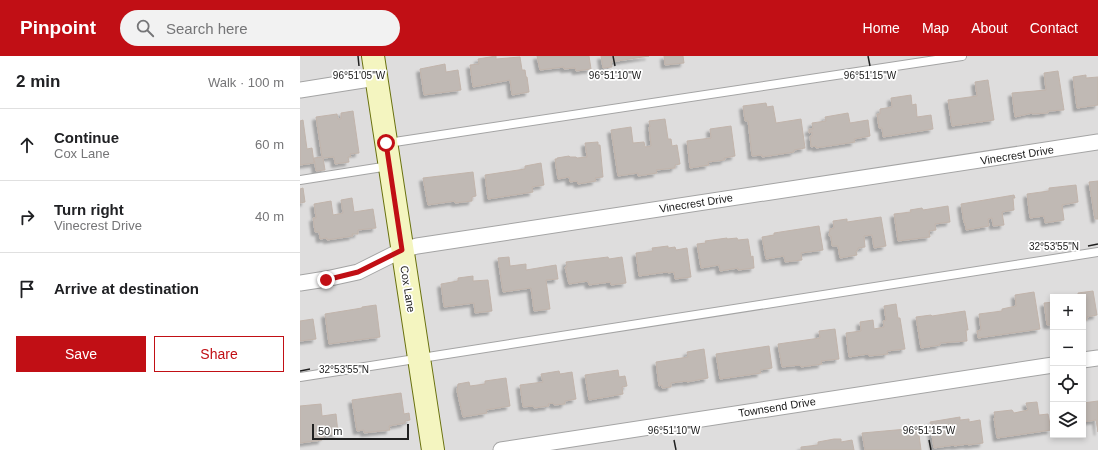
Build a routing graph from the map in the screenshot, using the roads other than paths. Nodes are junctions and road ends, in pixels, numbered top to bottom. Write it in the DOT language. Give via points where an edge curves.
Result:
graph roads {
  1 [pos="373,56"];
  2 [pos="962,56"];
  3 [pos="376,78"];
  4 [pos="300,90"];
  5 [pos="1098,142"];
  6 [pos="386,143"];
  7 [pos="390,165"];
  8 [pos="300,180"];
  9 [pos="402,250"];
  10 [pos="1098,252"];
  11 [pos="300,283"];
  12 [pos="418,358"];
  13 [pos="1098,358"];
  14 [pos="1086,360"];
  15 [pos="1050,365"];
  16 [pos="300,377"];
  17 [pos="433,450"];
  18 [pos="501,450"];
  1 -- 3 [label="street, Cox Lane"];
  2 -- 6 [label="lane"];
  3 -- 4 [label="street"];
  3 -- 6 [label="street, Cox Lane"];
  5 -- 9 [label="street, Vinecrest Drive"];
  6 -- 7 [label="street, Cox Lane"];
  7 -- 8 [label="lane"];
  7 -- 9 [label="street, Cox Lane"];
  9 -- 11 [label="street, Vinecrest Drive" via="358,272"];
  9 -- 12 [label="street, Cox Lane"];
  10 -- 12 [label="lane"];
  12 -- 16 [label="lane"];
  12 -- 17 [label="street, Cox Lane"];
  13 -- 14 [label="street"];
  15 -- 18 [label="street, Townsend Drive"];
}
